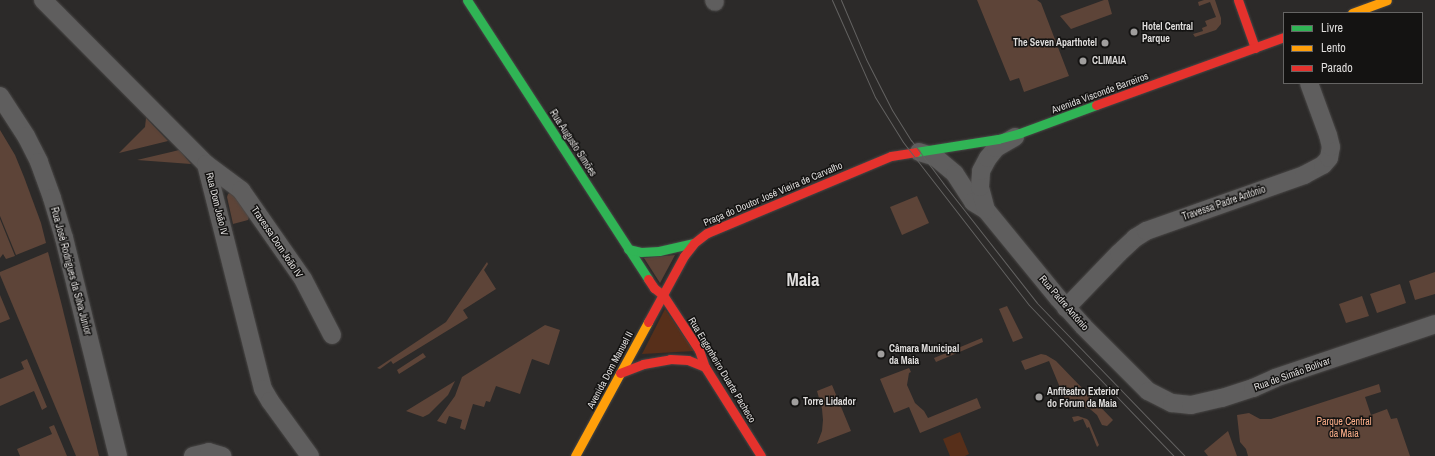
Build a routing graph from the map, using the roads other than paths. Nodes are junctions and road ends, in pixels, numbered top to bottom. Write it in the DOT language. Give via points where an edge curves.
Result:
graph roads {
  1 [pos="43,0"];
  2 [pos="467,0"];
  3 [pos="1238,0"];
  4 [pos="1387,0"];
  5 [pos="1355,12"];
  6 [pos="1283,37"];
  7 [pos="1255,48"];
  8 [pos="1309,84"];
  9 [pos="0,96"];
  10 [pos="1020,133"];
  11 [pos="962,145"];
  12 [pos="920,152"];
  13 [pos="206,164"];
  14 [pos="955,174"];
  15 [pos="980,180"];
  16 [pos="986,210"];
  17 [pos="694,243"];
  18 [pos="628,249"];
  19 [pos="663,295"];
  20 [pos="1066,308"];
  21 [pos="1435,324"];
  22 [pos="332,335"];
  23 [pos="705,367"];
  24 [pos="620,373"];
  25 [pos="1148,391"];
  26 [pos="118,456"];
  27 [pos="193,456"];
  28 [pos="222,456"];
  29 [pos="310,456"];
  30 [pos="576,456"];
  31 [pos="761,456"];
  1 -- 13 [label="street, Rua Dom João IV"];
  2 -- 18 [label="main road, Rua Augusto Simões"];
  3 -- 7 [label="main road"];
  4 -- 5 [label="main road"];
  6 -- 7 [label="main road, Avenida Visconde Barreiros"];
  7 -- 10 [label="main road, Avenida Visconde Barreiros"];
  8 -- 20 [label="street, Travessa Padre António" via="1331,147 1323,165 1304,175 1146,231 1123,249"];
  9 -- 26 [label="street, Rua José Rodrigues da Silva Júnior" via="26,136 52,198"];
  10 -- 11 [label="main road, Avenida Visconde Barreiros"];
  10 -- 15 [label="street, Rua Padre António" via="996,148 981,171"];
  11 -- 12 [label="main road, Avenida Visconde Barreiros"];
  11 -- 14 [label="street" via="953,162"];
  11 -- 15 [label="street, Rua Padre António" via="978,168"];
  12 -- 14 [label="street, Rua Padre António" via="935,156"];
  12 -- 17 [label="main road, Praça do Doutor José Vieira de Carvalho" via="891,156 711,231"];
  13 -- 22 [label="street, Travessa Dom João IV" via="242,190 303,279"];
  13 -- 29 [label="street, Rua Dom João IV" via="264,389"];
  14 -- 16 [label="street, Rua Padre António" via="973,202"];
  15 -- 16 [label="street, Rua Padre António"];
  16 -- 20 [label="street, Rua Padre António"];
  17 -- 18 [label="main road" via="659,251 641,252"];
  17 -- 19 [label="main road, Praça do Doutor José Vieira de Carvalho"];
  18 -- 19 [label="main road, Rua Augusto Simões" via="654,288"];
  19 -- 23 [label="main road, Rua Engenheiro Duarte Pacheco" via="699,350"];
  19 -- 24 [label="main road, Avenida Dom Manuel II"];
  20 -- 25 [label="street, Rua Padre António"];
  21 -- 25 [label="street, Rua de Simão Bolívar" via="1204,403 1178,404 1166,401"];
  23 -- 24 [label="main road" via="688,360 670,359 643,364"];
  23 -- 31 [label="main road, Rua Engenheiro Duarte Pacheco"];
  24 -- 30 [label="main road, Avenida Dom Manuel II"];
  27 -- 28 [label="street" via="209,452"];
}
